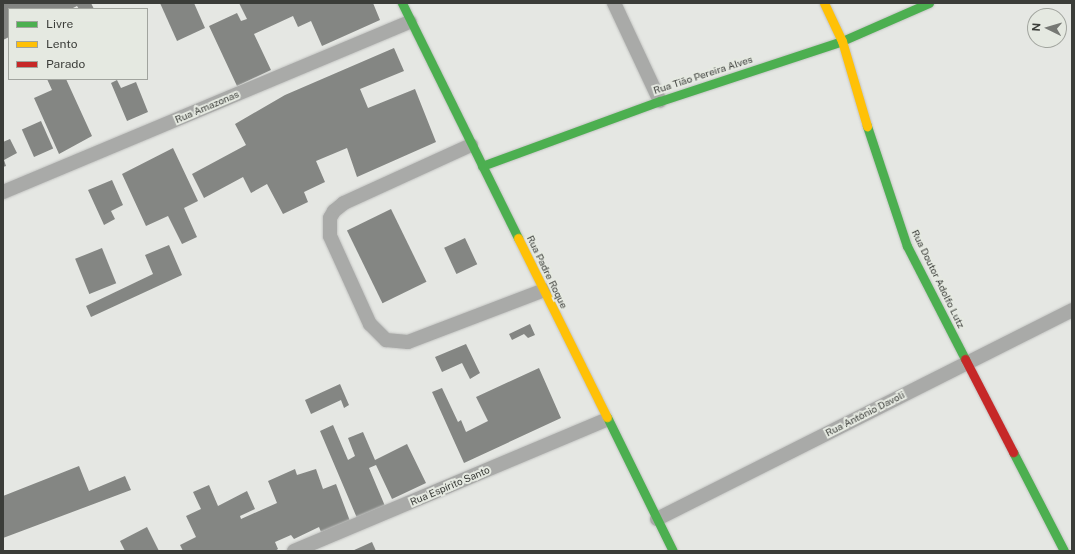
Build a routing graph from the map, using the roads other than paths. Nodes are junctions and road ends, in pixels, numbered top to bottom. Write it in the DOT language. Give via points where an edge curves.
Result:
graph roads {
  1 [pos="402,3"];
  2 [pos="614,3"];
  3 [pos="824,3"];
  4 [pos="929,3"];
  5 [pos="410,22"];
  6 [pos="842,41"];
  7 [pos="660,101"];
  8 [pos="471,145"];
  9 [pos="482,166"];
  10 [pos="3,192"];
  11 [pos="544,290"];
  12 [pos="1072,310"];
  13 [pos="967,362"];
  14 [pos="606,420"];
  15 [pos="658,519"];
  16 [pos="294,551"];
  17 [pos="673,551"];
  18 [pos="1064,551"];
  1 -- 5 [label="street, Rua Padre Roque"];
  2 -- 7 [label="street"];
  3 -- 6 [label="street, Rua Doutor Adolfo Lutz"];
  4 -- 6 [label="street, Rua Tião Pereira Alves"];
  5 -- 8 [label="street, Rua Padre Roque"];
  5 -- 10 [label="street, Rua Amazonas"];
  6 -- 7 [label="street, Rua Tião Pereira Alves"];
  6 -- 13 [label="street, Rua Doutor Adolfo Lutz" via="885,186 907,246"];
  7 -- 9 [label="street, Rua Tião Pereira Alves"];
  8 -- 9 [label="street, Rua Padre Roque"];
  8 -- 11 [label="street" via="344,203 330,218 330,236 370,324 386,340 408,342"];
  9 -- 11 [label="street, Rua Padre Roque"];
  11 -- 14 [label="street, Rua Padre Roque"];
  12 -- 13 [label="street, Rua Antônio Davoli"];
  13 -- 15 [label="street, Rua Antônio Davoli"];
  13 -- 18 [label="street, Rua Doutor Adolfo Lutz"];
  14 -- 15 [label="street, Rua Padre Roque"];
  14 -- 16 [label="street, Rua Espírito Santo"];
  15 -- 17 [label="street, Rua Padre Roque"];
}
